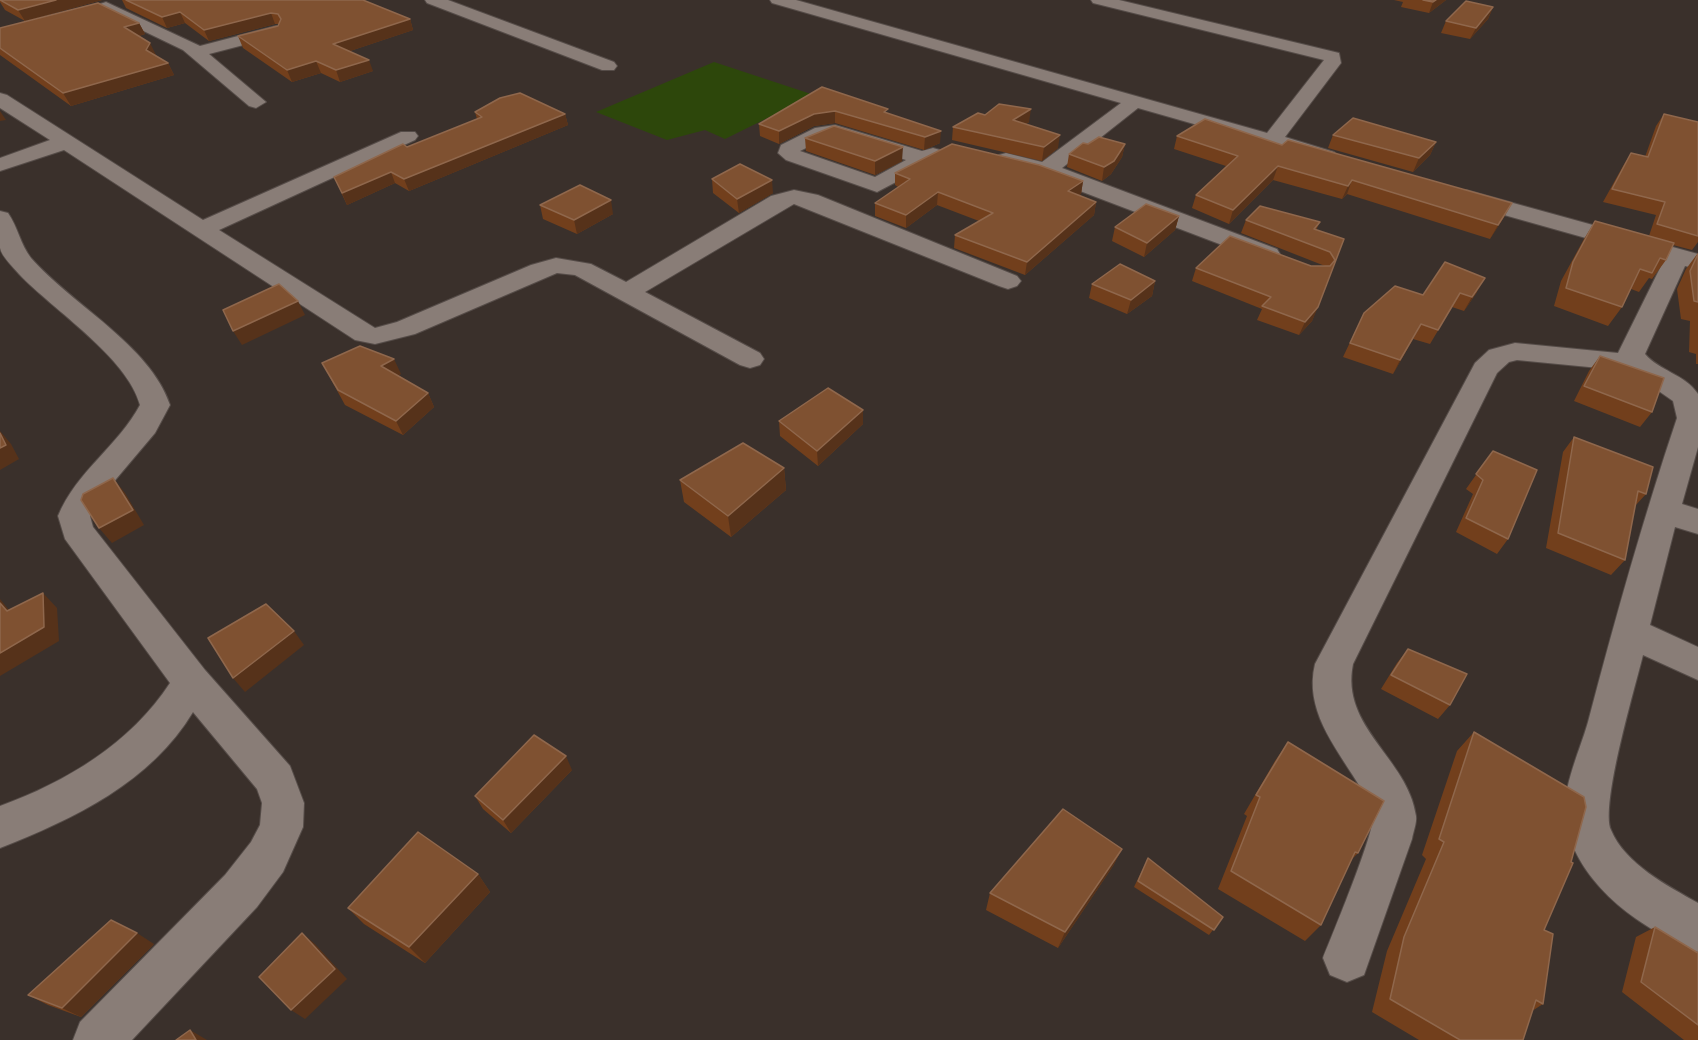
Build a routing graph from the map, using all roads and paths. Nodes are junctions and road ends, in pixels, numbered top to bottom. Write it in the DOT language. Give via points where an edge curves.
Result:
graph roads {
  1 [pos="131,0"];
  2 [pos="433,0"];
  3 [pos="781,0"];
  4 [pos="1100,0"];
  5 [pos="106,7"];
  6 [pos="85,12"];
  7 [pos="276,31"];
  8 [pos="197,52"];
  9 [pos="608,66"];
  10 [pos="0,99"];
  11 [pos="1136,101"];
  12 [pos="256,102"];
  13 [pos="408,136"];
  14 [pos="1272,140"];
  15 [pos="66,141"];
  16 [pos="956,147"];
  17 [pos="984,154"];
  18 [pos="925,159"];
  19 [pos="1348,162"];
  20 [pos="0,165"];
  21 [pos="1046,170"];
  22 [pos="1446,191"];
  23 [pos="0,218"];
  24 [pos="202,229"];
  25 [pos="1688,259"];
  26 [pos="1284,260"];
  27 [pos="1008,281"];
  28 [pos="626,293"];
  29 [pos="750,359"];
  30 [pos="1636,363"];
  31 [pos="1662,508"];
  32 [pos="1698,522"];
  33 [pos="1629,632"];
  34 [pos="1698,664"];
  35 [pos="191,682"];
  36 [pos="0,827"];
  37 [pos="1698,929"];
  38 [pos="1347,958"];
  39 [pos="98,1040"];
  1 -- 5 [label="street"];
  2 -- 9 [label="street"];
  3 -- 11 [label="street"];
  4 -- 14 [label="street" via="1333,57"];
  5 -- 6 [label="street"];
  5 -- 8 [label="street"];
  7 -- 8 [label="street"];
  8 -- 12 [label="street"];
  10 -- 15 [label="street"];
  11 -- 14 [label="street"];
  11 -- 21 [label="street"];
  13 -- 24 [label="street"];
  14 -- 19 [label="street"];
  15 -- 20 [label="street"];
  15 -- 24 [label="street"];
  16 -- 18 [label="street"];
  17 -- 21 [label="street"];
  18 -- 18 [label="street" via="877,185 793,156 788,149 822,132 835,131"];
  21 -- 26 [label="street"];
  22 -- 25 [label="street"];
  23 -- 35 [label="street" via="12,250 40,281 89,321 152,392 155,405 144,426 92,483 75,516 77,530"];
  24 -- 28 [label="street" via="354,330 375,336 556,266 582,269"];
  25 -- 30 [label="street" via="1634,343 1631,354"];
  27 -- 28 [label="street" via="810,200 794,197 779,201"];
  28 -- 29 [label="street"];
  30 -- 31 [label="street" via="1684,393 1692,404 1692,418"];
  30 -- 38 [label="street" via="1515,351 1499,356 1485,369 1334,664 1332,698 1342,723 1388,793 1395,817"];
  31 -- 32 [label="street"];
  31 -- 33 [label="street"];
  33 -- 34 [label="street"];
  33 -- 37 [label="street" via="1589,797 1588,827 1602,858 1635,889"];
  35 -- 36 [label="street" via="159,728 134,754 80,788"];
  35 -- 39 [label="street" via="275,779 282,803 281,827 267,857 241,891"];
}
